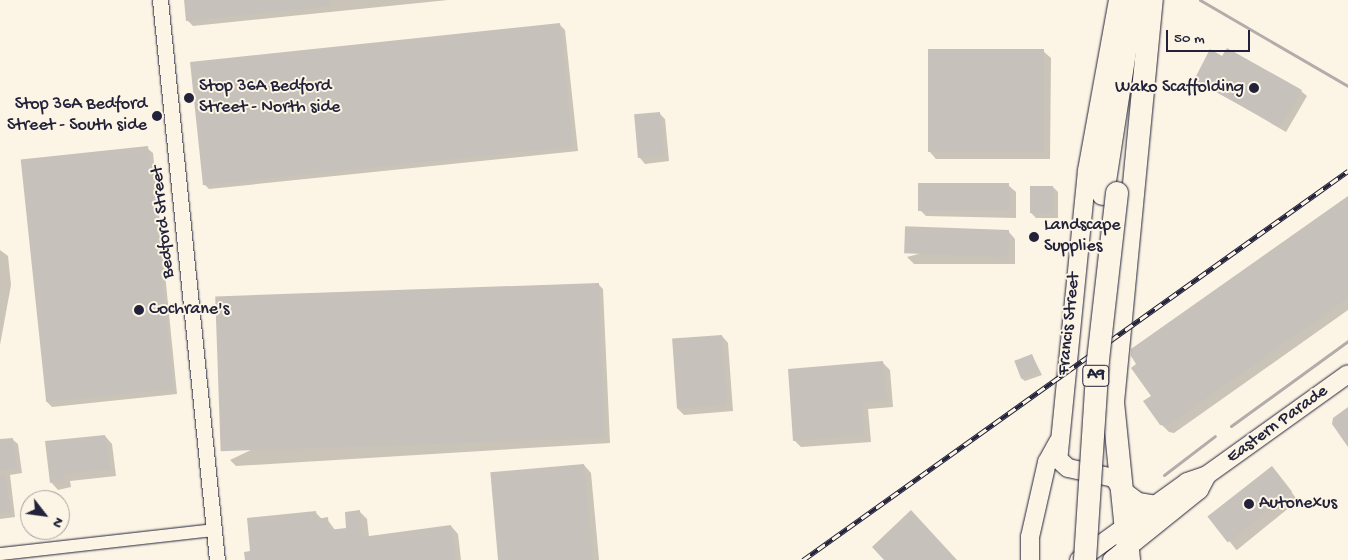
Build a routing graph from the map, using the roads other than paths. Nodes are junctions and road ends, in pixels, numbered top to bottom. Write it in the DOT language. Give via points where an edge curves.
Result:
graph roads {
  1 [pos="160,0"];
  2 [pos="1118,0"];
  3 [pos="1133,0"];
  4 [pos="1146,0"];
  5 [pos="1152,0"];
  6 [pos="1110,194"];
  7 [pos="1348,374"];
  8 [pos="1058,441"];
  9 [pos="1207,475"];
  10 [pos="1122,490"];
  11 [pos="1158,505"];
  12 [pos="214,530"];
  13 [pos="1123,552"];
  14 [pos="0,554"];
  15 [pos="1082,558"];
  16 [pos="217,560"];
  17 [pos="1030,560"];
  1 -- 12 [label="street, Bedford Street"];
  2 -- 8 [label="main road, Francis Street" via="1087,171"];
  3 -- 6 [label="highway, A9"];
  4 -- 6 [label="highway, A9"];
  5 -- 10 [label="highway" via="1114,373 1114,435"];
  6 -- 15 [label="highway, A9" via="1086,348"];
  7 -- 9 [label="main road, Eastern Parade"];
  8 -- 10 [label="main road" via="1058,459 1068,468 1114,478"];
  8 -- 17 [label="main road" via="1047,462 1030,537"];
  9 -- 11 [label="main road, Eastern Parade" via="1187,482"];
  9 -- 13 [label="main road, Eastern Parade" via="1199,490"];
  10 -- 11 [label="main road" via="1138,502"];
  10 -- 13 [label="highway"];
  11 -- 13 [label="main road, Eastern Parade"];
  12 -- 14 [label="street"];
  12 -- 16 [label="street, Bedford Street"];
  13 -- 15 [label="main road, Eastern Parade"];
  13 -- 15 [label="main road"];
}
